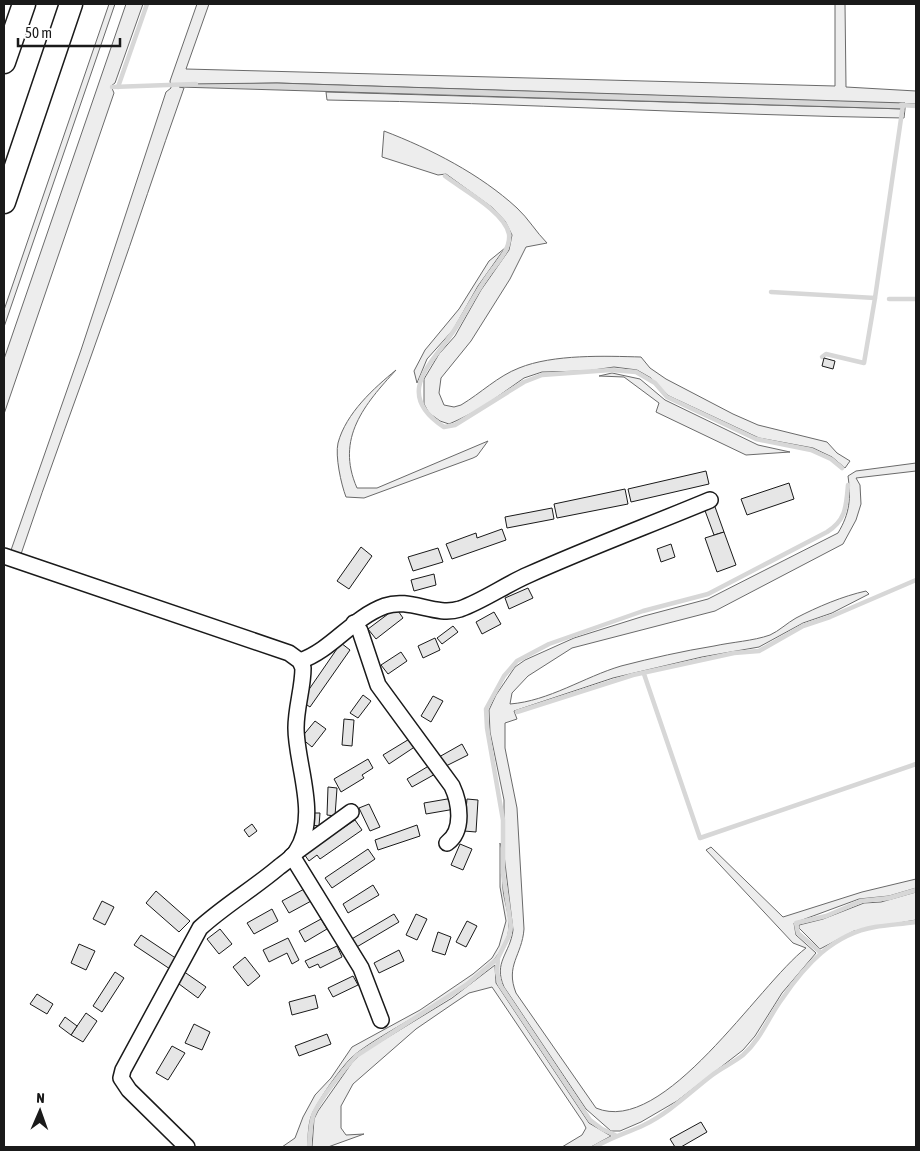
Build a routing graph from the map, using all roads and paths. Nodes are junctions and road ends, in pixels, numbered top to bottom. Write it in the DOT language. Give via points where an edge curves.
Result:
graph roads {
  1 [pos="24,4"];
  2 [pos="71,4"];
  3 [pos="4,62"];
  4 [pos="4,202"];
  5 [pos="710,500"];
  6 [pos="4,556"];
  7 [pos="354,622"];
  8 [pos="300,661"];
  9 [pos="352,812"];
  10 [pos="447,843"];
  11 [pos="294,854"];
  12 [pos="381,1020"];
  13 [pos="187,1147"];
  1 -- 3 [label="highway"];
  2 -- 4 [label="highway"];
  5 -- 7 [label="street" via="528,575 459,609 444,610 397,602"];
  6 -- 8 [label="street" via="289,653"];
  7 -- 8 [label="street" via="313,657"];
  7 -- 10 [label="street" via="378,685 456,795 458,827 454,838"];
  8 -- 11 [label="street" via="303,676 296,709 296,729 306,812"];
  9 -- 11 [label="street"];
  11 -- 12 [label="street" via="361,968"];
  11 -- 13 [label="street" via="200,928 123,1070 121,1078 129,1090"];
}
